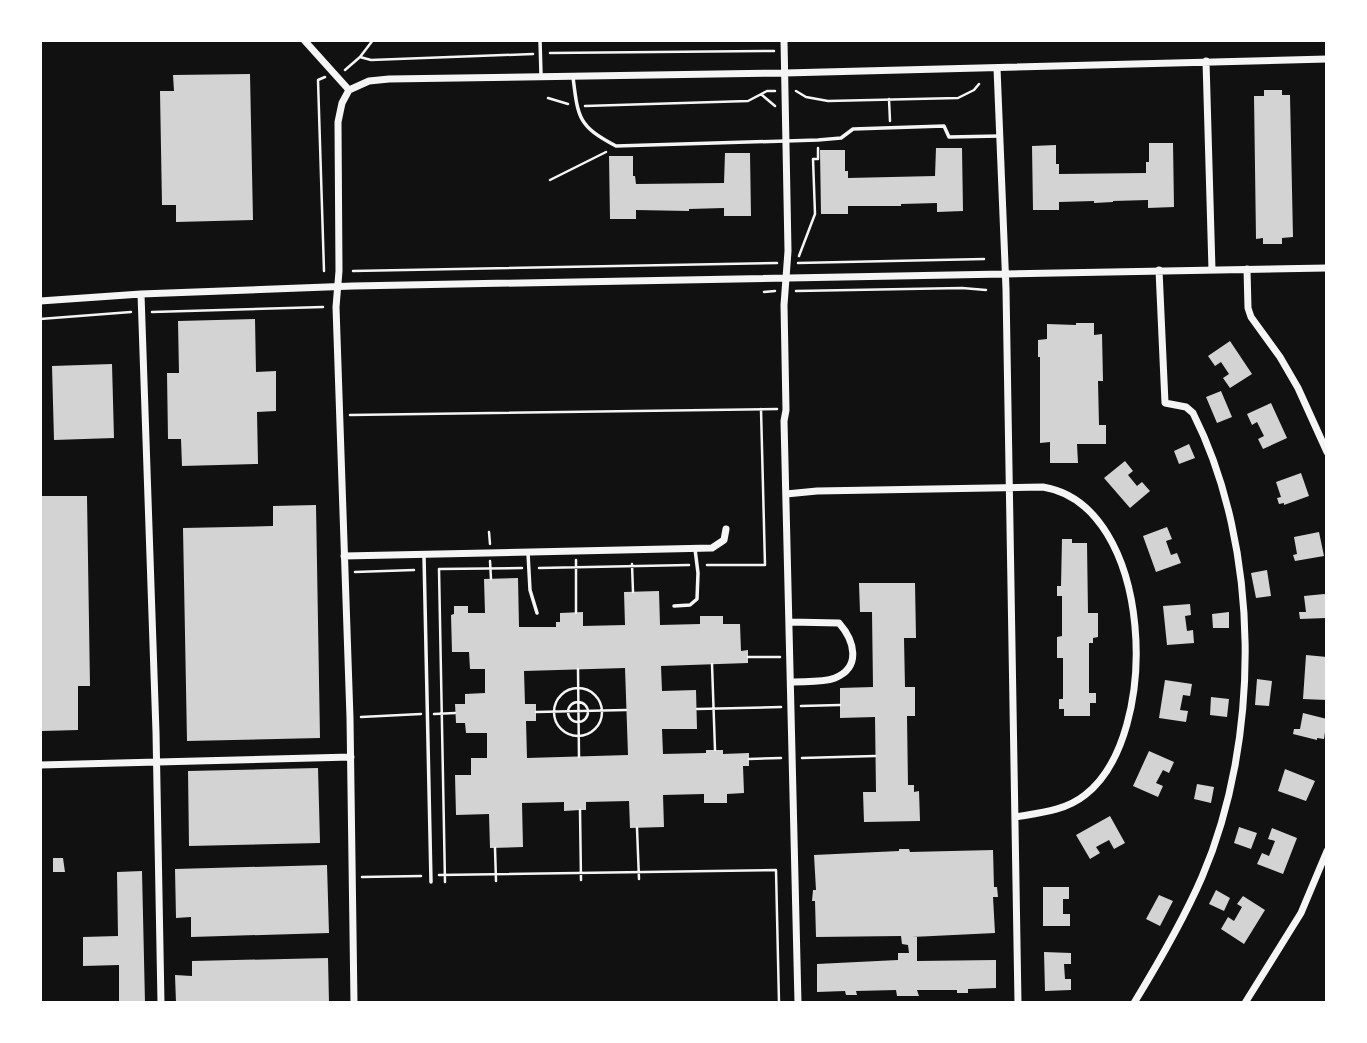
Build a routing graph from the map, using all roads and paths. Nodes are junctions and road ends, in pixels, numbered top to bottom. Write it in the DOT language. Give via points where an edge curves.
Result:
graph roads {
  1 [pos="304,40"];
  2 [pos="373,40"];
  3 [pos="540,40"];
  4 [pos="784,40"];
  5 [pos="784,51"];
  6 [pos="541,53"];
  7 [pos="360,57"];
  8 [pos="1327,59"];
  9 [pos="1206,61"];
  10 [pos="997,68"];
  11 [pos="785,73"];
  12 [pos="336,74"];
  13 [pos="573,77"];
  14 [pos="541,78"];
  15 [pos="979,84"];
  16 [pos="349,90"];
  17 [pos="785,90"];
  18 [pos="548,98"];
  19 [pos="889,99"];
  20 [pos="576,106"];
  21 [pos="890,128"];
  22 [pos="1000,136"];
  23 [pos="785,141"];
  24 [pos="818,141"];
  25 [pos="616,146"];
  26 [pos="550,180"];
  27 [pos="984,259"];
  28 [pos="787,263"];
  29 [pos="1327,268"];
  30 [pos="1247,269"];
  31 [pos="1159,270"];
  32 [pos="1212,270"];
  33 [pos="324,271"];
  34 [pos="353,271"];
  35 [pos="1006,274"];
  36 [pos="786,278"];
  37 [pos="338,288"];
  38 [pos="986,290"];
  39 [pos="785,291"];
  40 [pos="764,292"];
  41 [pos="141,294"];
  42 [pos="40,302"];
  43 [pos="323,307"];
  44 [pos="143,312"];
  45 [pos="40,319"];
  46 [pos="761,409"];
  47 [pos="786,410"];
  48 [pos="340,415"];
  49 [pos="1327,452"];
  50 [pos="1010,487"];
  51 [pos="786,494"];
  52 [pos="726,529"];
  53 [pos="695,549"];
  54 [pos="632,550"];
  55 [pos="576,551"];
  56 [pos="528,552"];
  57 [pos="424,554"];
  58 [pos="344,556"];
  59 [pos="697,565"];
  60 [pos="632,566"];
  61 [pos="576,567"];
  62 [pos="528,568"];
  63 [pos="439,569"];
  64 [pos="425,570"];
  65 [pos="345,572"];
  66 [pos="633,592"];
  67 [pos="674,606"];
  68 [pos="537,613"];
  69 [pos="576,613"];
  70 [pos="790,622"];
  71 [pos="748,657"];
  72 [pos="791,657"];
  73 [pos="712,664"];
  74 [pos="578,669"];
  75 [pos="791,682"];
  76 [pos="578,687"];
  77 [pos="578,702"];
  78 [pos="840,705"];
  79 [pos="792,707"];
  80 [pos="714,708"];
  81 [pos="697,709"];
  82 [pos="626,710"];
  83 [pos="568,711"];
  84 [pos="578,711"];
  85 [pos="587,711"];
  86 [pos="602,711"];
  87 [pos="536,712"];
  88 [pos="553,712"];
  89 [pos="442,713"];
  90 [pos="455,713"];
  91 [pos="428,714"];
  92 [pos="350,718"];
  93 [pos="578,722"];
  94 [pos="579,736"];
  95 [pos="715,750"];
  96 [pos="875,756"];
  97 [pos="351,757"];
  98 [pos="579,757"];
  99 [pos="793,758"];
  100 [pos="749,759"];
  101 [pos="156,762"];
  102 [pos="40,765"];
  103 [pos="580,810"];
  104 [pos="1015,817"];
  105 [pos="637,828"];
  106 [pos="495,848"];
  107 [pos="1327,851"];
  108 [pos="580,872"];
  109 [pos="639,872"];
  110 [pos="496,874"];
  111 [pos="444,875"];
  112 [pos="431,876"];
  113 [pos="351,877"];
  114 [pos="639,879"];
  115 [pos="581,880"];
  116 [pos="496,881"];
  117 [pos="431,882"];
  118 [pos="445,882"];
  119 [pos="161,1003"];
  120 [pos="354,1003"];
  121 [pos="779,1003"];
  122 [pos="798,1003"];
  123 [pos="1018,1003"];
  124 [pos="1134,1003"];
  125 [pos="1245,1003"];
  1 -- 12 [label="street"];
  2 -- 7 [label="path"];
  3 -- 6 [label="lane"];
  4 -- 5 [label="street"];
  5 -- 6 [label="path"];
  5 -- 11 [label="street"];
  6 -- 7 [label="path"];
  6 -- 14 [label="lane"];
  7 -- 12 [label="path"];
  8 -- 9 [label="street"];
  9 -- 10 [label="street"];
  9 -- 32 [label="street"];
  10 -- 11 [label="street"];
  10 -- 22 [label="street"];
  11 -- 13 [label="street"];
  11 -- 17 [label="street"];
  12 -- 16 [label="street"];
  12 -- 33 [label="path" via="318,80"];
  13 -- 14 [label="street"];
  13 -- 20 [label="lane"];
  14 -- 16 [label="street" via="389,79"];
  15 -- 19 [label="path" via="958,98"];
  16 -- 37 [label="street" via="338,122"];
  17 -- 19 [label="path" via="828,101"];
  17 -- 20 [label="path" via="767,91 748,101"];
  17 -- 23 [label="street"];
  18 -- 20 [label="path"];
  19 -- 21 [label="path"];
  20 -- 25 [label="lane" via="592,133"];
  21 -- 22 [label="lane" via="944,126 949,137"];
  21 -- 24 [label="lane" via="853,129 841,138"];
  22 -- 35 [label="street"];
  23 -- 24 [label="lane"];
  23 -- 25 [label="lane"];
  23 -- 28 [label="street"];
  24 -- 27 [label="path" via="818,159 813,159 814,214 796,264"];
  25 -- 26 [label="path"];
  28 -- 34 [label="path"];
  28 -- 36 [label="street"];
  29 -- 30 [label="street"];
  30 -- 32 [label="street"];
  30 -- 49 [label="street" via="1251,317 1298,388"];
  31 -- 32 [label="street"];
  31 -- 35 [label="street"];
  31 -- 124 [label="street" via="1165,403 1186,407 1197,420 1233,536 1244,616 1244,700 1234,771 1206,865 1171,940"];
  35 -- 36 [label="street"];
  35 -- 50 [label="street"];
  36 -- 37 [label="street"];
  36 -- 39 [label="street"];
  37 -- 41 [label="street"];
  37 -- 48 [label="street"];
  38 -- 39 [label="path"];
  39 -- 40 [label="path"];
  39 -- 47 [label="street"];
  41 -- 42 [label="street"];
  41 -- 44 [label="street"];
  43 -- 44 [label="path"];
  44 -- 45 [label="path"];
  44 -- 101 [label="street"];
  46 -- 47 [label="path"];
  46 -- 48 [label="path"];
  46 -- 59 [label="path" via="765,565"];
  47 -- 51 [label="street"];
  48 -- 58 [label="street"];
  50 -- 51 [label="street"];
  50 -- 104 [label="street"];
  50 -- 104 [label="street" via="1056,489 1082,502 1097,518 1126,579 1137,648 1127,724 1101,779 1068,806"];
  51 -- 70 [label="street"];
  52 -- 53 [label="street" via="718,546"];
  53 -- 54 [label="street"];
  53 -- 59 [label="lane"];
  54 -- 55 [label="street"];
  54 -- 60 [label="path"];
  55 -- 56 [label="street"];
  55 -- 61 [label="path"];
  56 -- 57 [label="street"];
  56 -- 62 [label="lane"];
  57 -- 58 [label="street"];
  57 -- 64 [label="lane"];
  58 -- 65 [label="street"];
  59 -- 60 [label="path"];
  59 -- 67 [label="lane" via="697,599 690,606"];
  60 -- 61 [label="path"];
  60 -- 66 [label="path"];
  61 -- 62 [label="path"];
  61 -- 69 [label="path"];
  62 -- 63 [label="path"];
  62 -- 68 [label="lane"];
  63 -- 64 [label="path"];
  63 -- 89 [label="path"];
  64 -- 65 [label="path"];
  64 -- 91 [label="lane"];
  65 -- 92 [label="street"];
  70 -- 72 [label="street"];
  70 -- 75 [label="street" via="839,623 853,646 852,660 837,677"];
  71 -- 72 [label="path"];
  72 -- 75 [label="street"];
  73 -- 80 [label="path"];
  74 -- 76 [label="path"];
  75 -- 79 [label="street"];
  76 -- 77 [label="path"];
  76 -- 86 [label="path" via="599,699"];
  76 -- 88 [label="path" via="559,695"];
  77 -- 83 [label="path"];
  77 -- 84 [label="path"];
  77 -- 85 [label="path"];
  78 -- 79 [label="path"];
  79 -- 80 [label="path"];
  79 -- 99 [label="street"];
  80 -- 81 [label="path"];
  80 -- 95 [label="path"];
  82 -- 86 [label="path"];
  83 -- 84 [label="path"];
  83 -- 88 [label="path"];
  83 -- 93 [label="path" via="570,719"];
  84 -- 85 [label="path"];
  84 -- 93 [label="path"];
  85 -- 86 [label="path"];
  85 -- 93 [label="path"];
  86 -- 94 [label="path" via="597,726"];
  87 -- 88 [label="path"];
  88 -- 94 [label="path" via="558,726"];
  89 -- 90 [label="path"];
  89 -- 91 [label="path"];
  89 -- 111 [label="path"];
  91 -- 92 [label="path"];
  91 -- 112 [label="lane"];
  92 -- 97 [label="street"];
  93 -- 94 [label="path"];
  94 -- 98 [label="path"];
  96 -- 99 [label="path"];
  97 -- 101 [label="street"];
  97 -- 113 [label="street"];
  99 -- 100 [label="path"];
  99 -- 122 [label="street"];
  101 -- 102 [label="street"];
  101 -- 119 [label="street"];
  103 -- 108 [label="path"];
  104 -- 123 [label="street"];
  105 -- 109 [label="path"];
  106 -- 110 [label="path"];
  107 -- 125 [label="street" via="1301,913"];
  108 -- 109 [label="path"];
  108 -- 110 [label="path"];
  108 -- 115 [label="path"];
  109 -- 114 [label="path"];
  109 -- 121 [label="path" via="776,870"];
  110 -- 111 [label="path"];
  110 -- 116 [label="path"];
  111 -- 112 [label="path"];
  111 -- 118 [label="path"];
  112 -- 113 [label="path"];
  112 -- 117 [label="lane"];
  113 -- 120 [label="street"];
}
